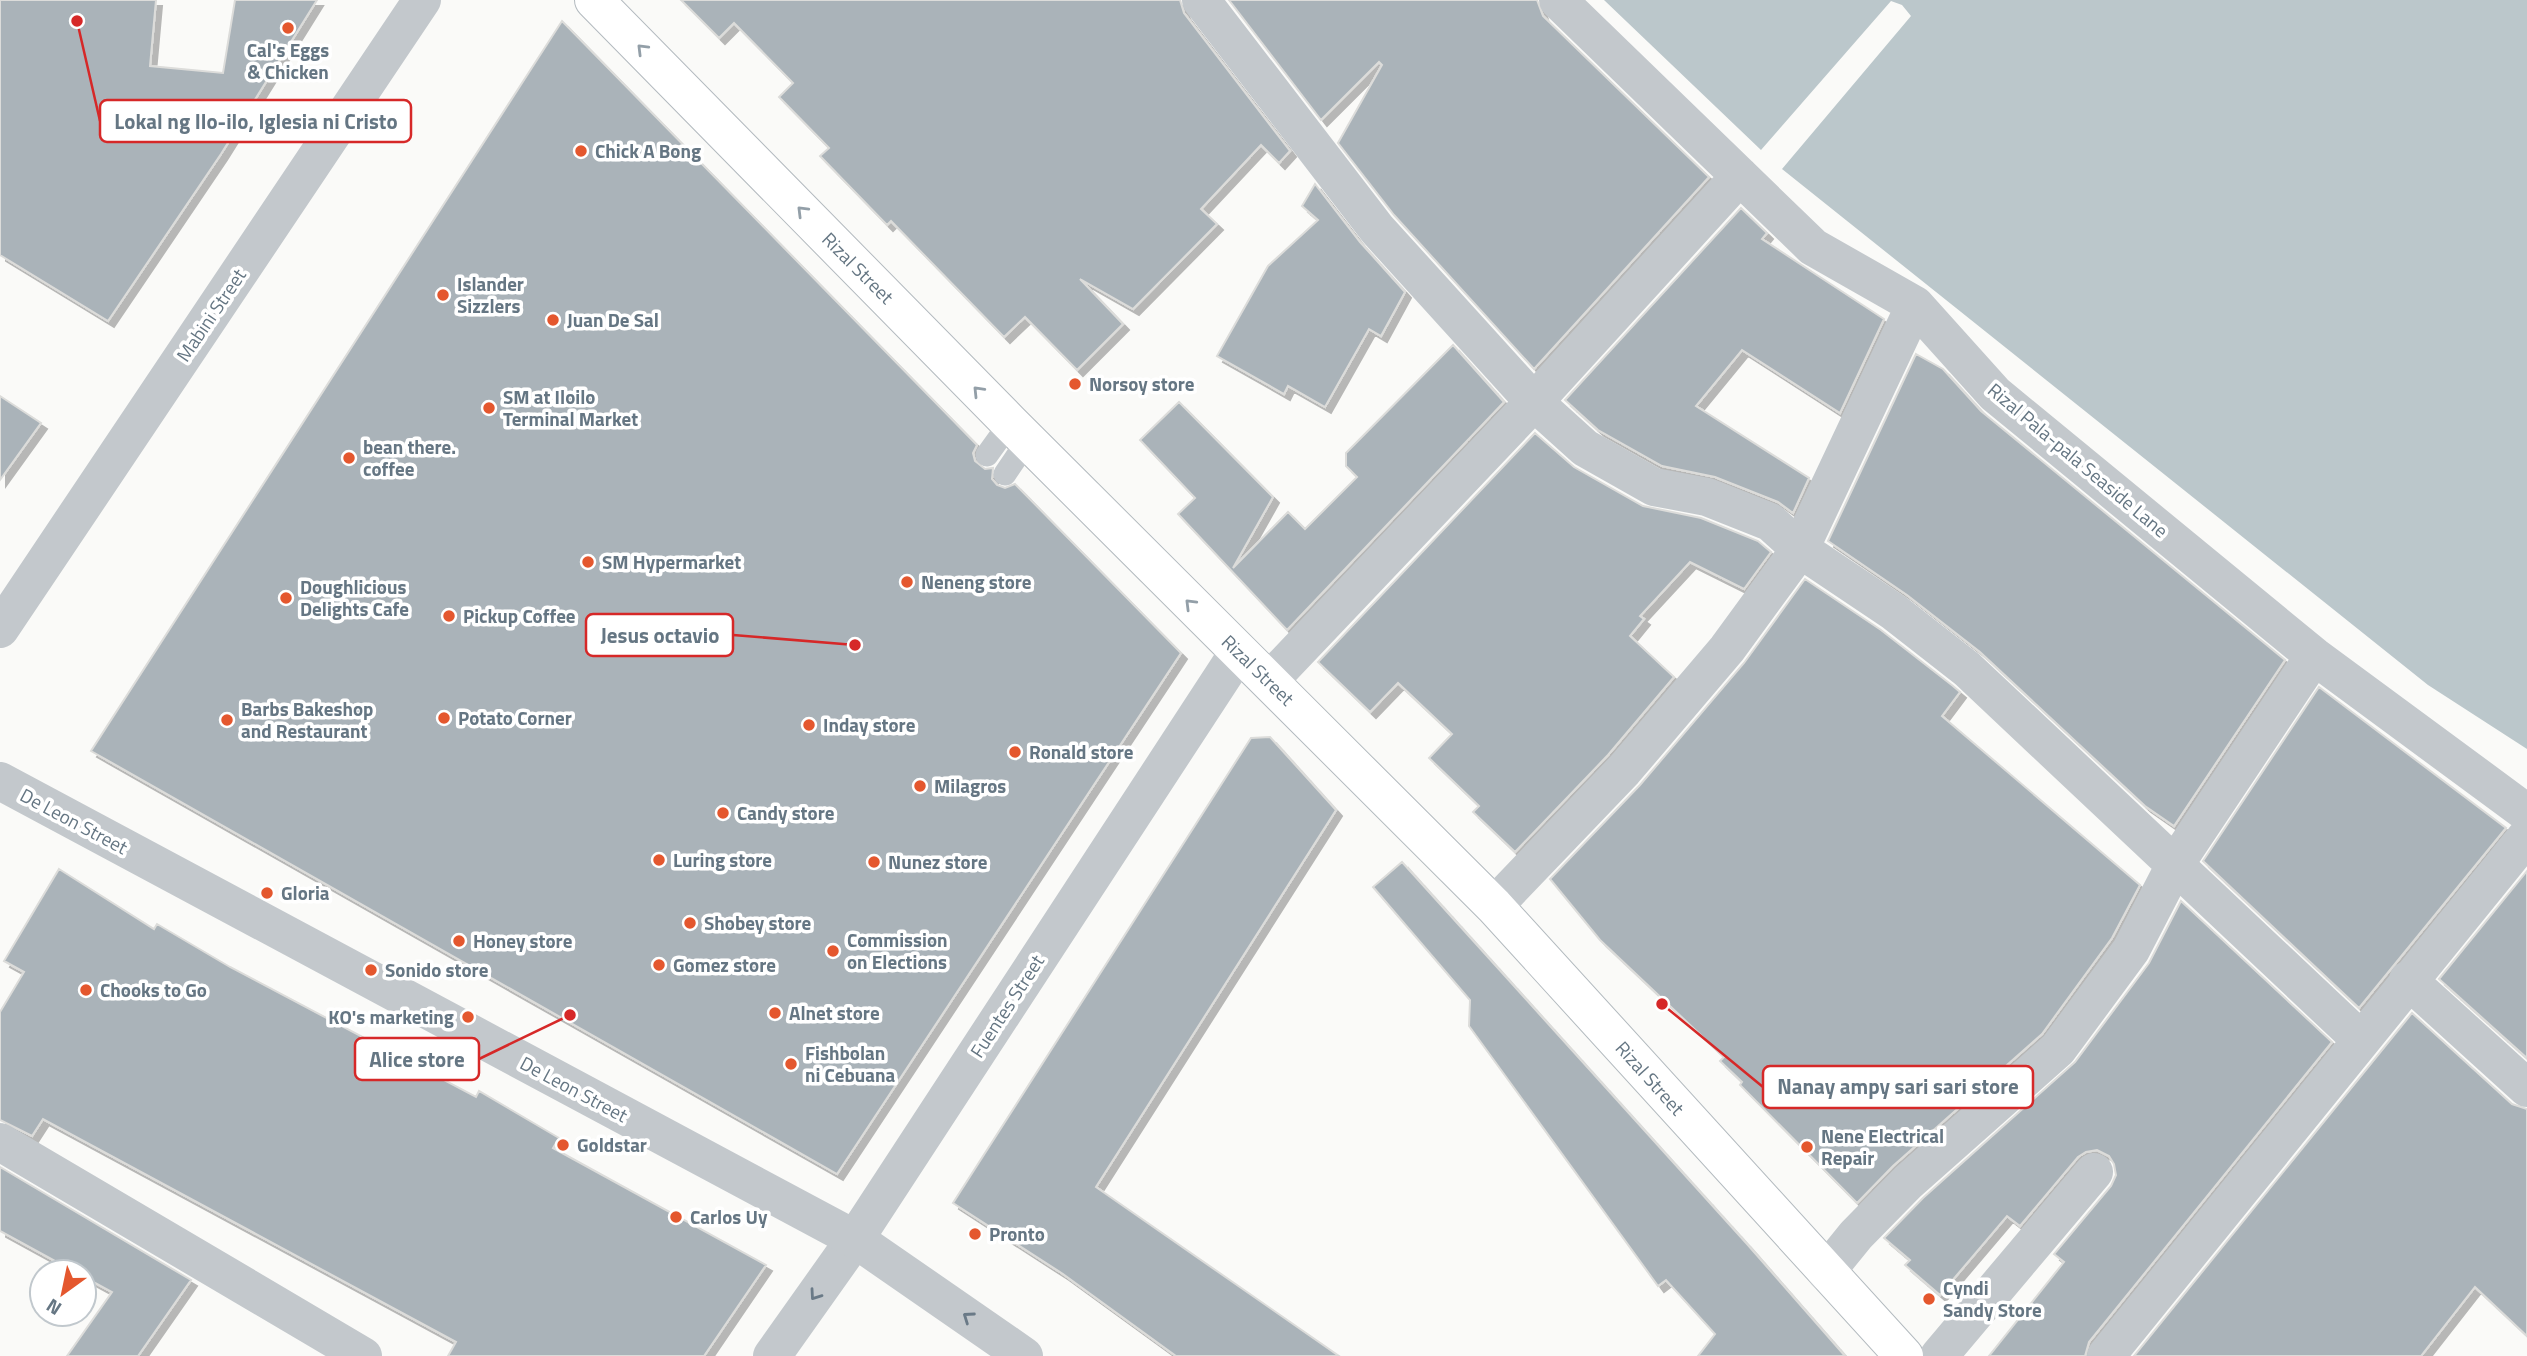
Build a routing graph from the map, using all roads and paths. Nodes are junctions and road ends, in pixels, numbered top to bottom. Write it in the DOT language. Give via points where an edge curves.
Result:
graph roads {
  1 [pos="422,0"];
  2 [pos="594,0"];
  3 [pos="1201,0"];
  4 [pos="1558,0"];
  5 [pos="1740,176"];
  6 [pos="1915,305"];
  7 [pos="1534,402"];
  8 [pos="1019,431"];
  9 [pos="987,454"];
  10 [pos="1005,474"];
  11 [pos="1800,549"];
  12 [pos="0,629"];
  13 [pos="1238,653"];
  14 [pos="2314,656"];
  15 [pos="1270,680"];
  16 [pos="0,781"];
  17 [pos="2527,813"];
  18 [pos="2527,836"];
  19 [pos="2176,863"];
  20 [pos="1494,906"];
  21 [pos="2408,980"];
  22 [pos="2361,1040"];
  23 [pos="2527,1088"];
  24 [pos="0,1142"];
  25 [pos="2094,1172"];
  26 [pos="855,1239"];
  27 [pos="1826,1272"];
  28 [pos="363,1356"];
  29 [pos="772,1356"];
  30 [pos="1024,1356"];
  31 [pos="1904,1356"];
  32 [pos="1939,1356"];
  33 [pos="2106,1356"];
  1 -- 12 [label="street, Mabini Street"];
  8 -- 2 [label="main road, Rizal Street, one-way"];
  3 -- 7 [label="street" via="1377,229"];
  4 -- 5 [label="street, Rizal Pala-pala Seaside Lane"];
  5 -- 6 [label="street, Rizal Pala-pala Seaside Lane" via="1813,247"];
  5 -- 7 [label="street"];
  6 -- 11 [label="street"];
  6 -- 14 [label="street, Rizal Pala-pala Seaside Lane" via="1995,394"];
  7 -- 11 [label="street" via="1585,448 1619,469 1654,487 1707,497 1770,522"];
  7 -- 15 [label="street"];
  8 -- 9 [label="lane"];
  8 -- 10 [label="lane"];
  13 -- 8 [label="main road, Rizal Street, one-way"];
  11 -- 19 [label="street" via="1968,669"];
  11 -- 20 [label="street" via="1727,649 1625,771"];
  13 -- 15 [label="main road, Rizal Street"];
  13 -- 26 [label="street, Fuentes Street"];
  14 -- 17 [label="street, Rizal Pala-pala Seaside Lane"];
  14 -- 19 [label="street"];
  15 -- 20 [label="main road, Rizal Street"];
  16 -- 26 [label="street, De Leon Street"];
  18 -- 21 [label="street"];
  19 -- 22 [label="street"];
  19 -- 27 [label="street" via="2131,950 2059,1049 1908,1182"];
  20 -- 27 [label="main road, Rizal Street"];
  21 -- 22 [label="street"];
  21 -- 23 [label="street"];
  22 -- 33 [label="street"];
  24 -- 28 [label="street"];
  25 -- 32 [label="street"];
  26 -- 29 [label="street, Fuentes Street, one-way"];
  30 -- 26 [label="street, De Leon Street, one-way"];
  27 -- 31 [label="main road, Rizal Street"];
}
